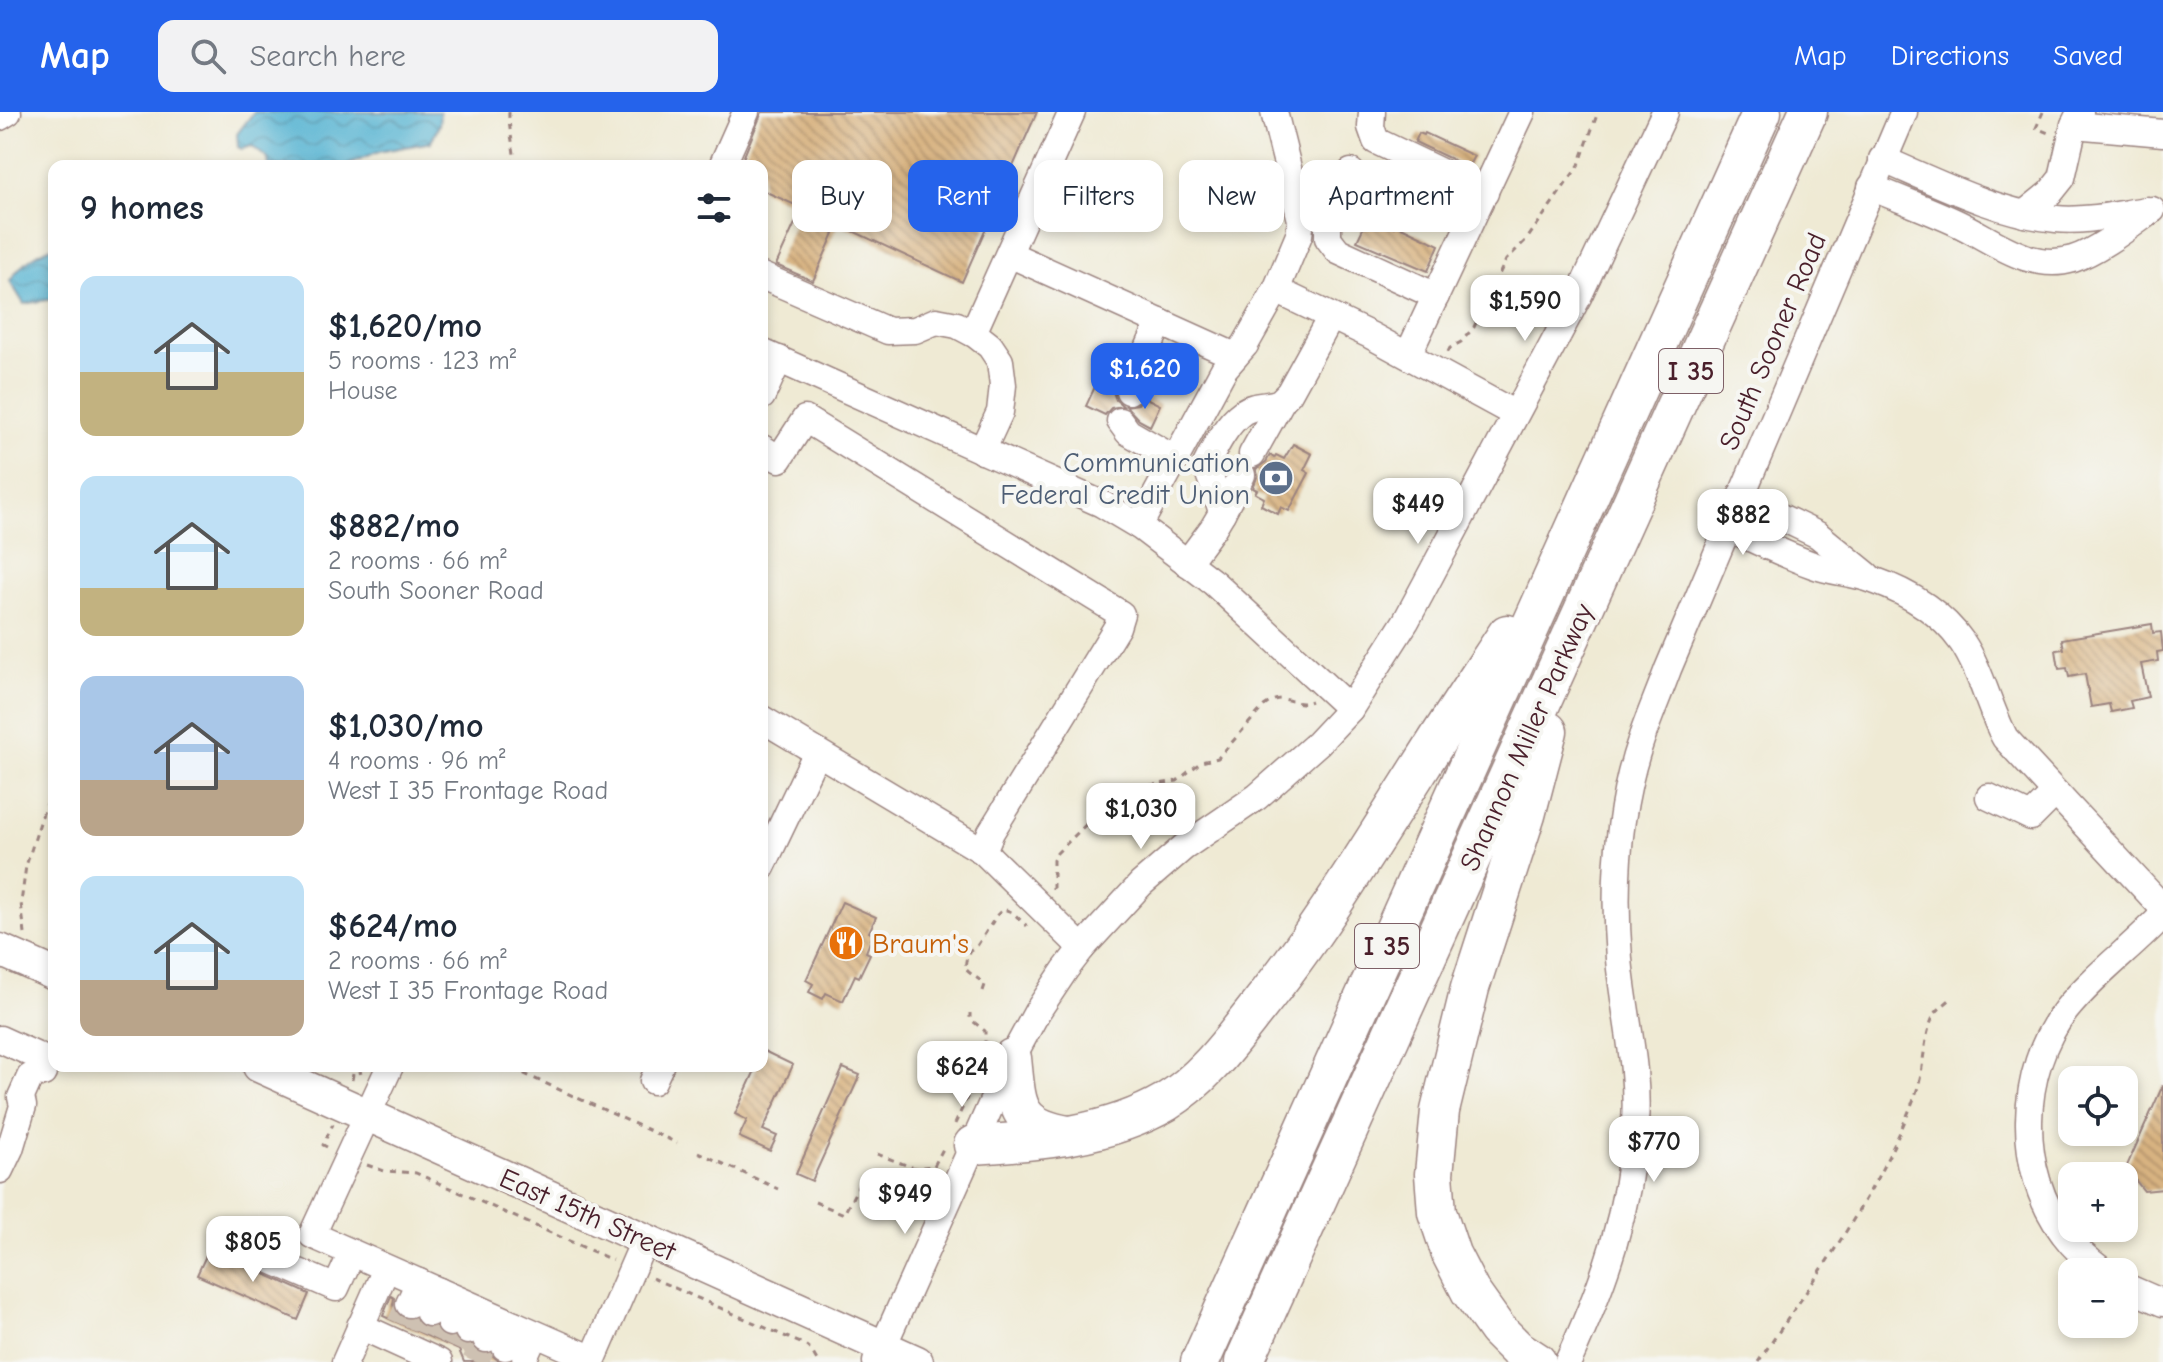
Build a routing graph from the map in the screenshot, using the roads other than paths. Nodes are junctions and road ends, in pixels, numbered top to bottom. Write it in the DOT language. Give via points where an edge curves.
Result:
graph roads {
  1 [pos="8,112"];
  2 [pos="746,112"];
  3 [pos="1072,112"];
  4 [pos="1274,112"];
  5 [pos="1372,112"];
  6 [pos="1522,112"];
  7 [pos="1665,112"];
  8 [pos="1762,112"];
  9 [pos="1808,112"];
  10 [pos="1904,112"];
  11 [pos="0,117"];
  12 [pos="2074,126"];
  13 [pos="2163,133"];
  14 [pos="1882,159"];
  15 [pos="725,160"];
  16 [pos="1871,187"];
  17 [pos="1485,193"];
  18 [pos="2158,208"];
  19 [pos="2024,214"];
  20 [pos="1342,232"];
  21 [pos="1009,254"];
  22 [pos="768,279"];
  23 [pos="1276,290"];
  24 [pos="1438,292"];
  25 [pos="1331,317"];
  26 [pos="1160,322"];
  27 [pos="973,333"];
  28 [pos="1408,355"];
  29 [pos="771,356"];
  30 [pos="1235,356"];
  31 [pos="1129,391"];
  32 [pos="1281,402"];
  33 [pos="1515,414"];
  34 [pos="1120,421"];
  35 [pos="982,451"];
  36 [pos="768,452"];
  37 [pos="1175,459"];
  38 [pos="1741,498"];
  39 [pos="1222,513"];
  40 [pos="1139,526"];
  41 [pos="1728,528"];
  42 [pos="1574,531"];
  43 [pos="1187,563"];
  44 [pos="1872,580"];
  45 [pos="1574,630"];
  46 [pos="1350,709"];
  47 [pos="768,723"];
  48 [pos="817,752"];
  49 [pos="2055,793"];
  50 [pos="1989,797"];
  51 [pos="983,851"];
  52 [pos="768,854"];
  53 [pos="2163,908"];
  54 [pos="2163,915"];
  55 [pos="12,944"];
  56 [pos="1082,948"];
  57 [pos="48,970"];
  58 [pos="3,1048"];
  59 [pos="1012,1058"];
  60 [pos="272,1072"];
  61 [pos="387,1072"];
  62 [pos="367,1114"];
  63 [pos="1068,1135"];
  64 [pos="973,1145"];
  65 [pos="0,1170"];
  66 [pos="645,1239"];
  67 [pos="243,1248"];
  68 [pos="352,1253"];
  69 [pos="2086,1258"];
  70 [pos="386,1269"];
  71 [pos="2138,1292"];
  72 [pos="2163,1303"];
  73 [pos="360,1326"];
  74 [pos="462,1332"];
  75 [pos="879,1355"];
  76 [pos="586,1359"];
  77 [pos="345,1362"];
  78 [pos="917,1362"];
  79 [pos="1200,1362"];
  80 [pos="1244,1362"];
  81 [pos="1537,1362"];
  82 [pos="1568,1362"];
  1 -- 11 [label="street"];
  2 -- 15 [label="street"];
  3 -- 21 [label="street"];
  4 -- 23 [label="street" via="1301,220"];
  5 -- 17 [label="street" via="1376,141"];
  6 -- 17 [label="street"];
  7 -- 33 [label="street" via="1578,297"];
  8 -- 42 [label="highway, Shannon Miller Parkway / I 35"];
  9 -- 45 [label="highway, Shannon Miller Parkway / I 35"];
  10 -- 14 [label="street, South Sooner Road"];
  12 -- 13 [label="street"];
  12 -- 19 [label="street" via="2062,178"];
  14 -- 16 [label="street, South Sooner Road"];
  14 -- 19 [label="street"];
  16 -- 18 [label="street" via="2015,254 2044,261 2072,259"];
  16 -- 38 [label="street, South Sooner Road"];
  17 -- 24 [label="street"];
  18 -- 19 [label="street" via="2083,219"];
  20 -- 24 [label="street" via="1349,247"];
  21 -- 26 [label="street"];
  21 -- 27 [label="street"];
  22 -- 27 [label="street" via="888,331 915,330 936,321"];
  23 -- 25 [label="street"];
  23 -- 30 [label="street"];
  24 -- 28 [label="street"];
  25 -- 28 [label="street"];
  25 -- 32 [label="street"];
  26 -- 30 [label="street"];
  26 -- 31 [label="street"];
  27 -- 35 [label="street" via="1000,361 1003,385 1000,412"];
  28 -- 33 [label="street"];
  29 -- 35 [label="street"];
  30 -- 37 [label="street"];
  32 -- 39 [label="street"];
  32 -- 39 [label="street" via="1244,411 1210,457 1206,465"];
  33 -- 46 [label="street" via="1406,621"];
  34 -- 37 [label="street" via="1128,432"];
  35 -- 40 [label="street"];
  36 -- 51 [label="street" via="779,459 805,419 1121,614"];
  37 -- 40 [label="street"];
  38 -- 41 [label="street, South Sooner Road"];
  38 -- 44 [label="street" via="1818,535"];
  39 -- 43 [label="street"];
  40 -- 43 [label="street"];
  41 -- 44 [label="street" via="1809,564"];
  41 -- 82 [label="street, South Sooner Road" via="1641,739 1626,797 1616,906 1634,1069 1630,1174 1619,1232"];
  42 -- 63 [label="highway" via="1347,884 1287,972 1222,1053 1165,1102 1100,1130"];
  42 -- 79 [label="highway, Shannon Miller Parkway / I 35"];
  43 -- 46 [label="street"];
  44 -- 49 [label="street" via="1905,594 1947,623 1973,661 2005,738"];
  45 -- 80 [label="highway, Shannon Miller Parkway / I 35"];
  45 -- 81 [label="highway" via="1526,815 1470,988 1440,1111 1434,1174 1437,1212 1470,1291 1497,1329"];
  46 -- 56 [label="street" via="1257,797 1141,884"];
  47 -- 48 [label="street"];
  48 -- 51 [label="street"];
  48 -- 52 [label="street"];
  49 -- 50 [label="street" via="2031,817"];
  49 -- 53 [label="street"];
  51 -- 56 [label="street"];
  54 -- 69 [label="street" via="2065,1011 2045,1042 2033,1079 2029,1132 2042,1194 2063,1234"];
  55 -- 57 [label="main road"];
  56 -- 59 [label="street"];
  58 -- 65 [label="street" via="44,1059"];
  59 -- 63 [label="highway" via="1021,1111 1033,1125"];
  59 -- 64 [label="street"];
  60 -- 62 [label="main road, East 15th Street"];
  61 -- 62 [label="street"];
  62 -- 66 [label="main road, East 15th Street"];
  62 -- 68 [label="street" via="312,1235"];
  63 -- 64 [label="highway"];
  64 -- 75 [label="street"];
  66 -- 75 [label="main road, East 15th Street"];
  66 -- 76 [label="street"];
  67 -- 68 [label="street" via="336,1288"];
  68 -- 70 [label="street"];
  70 -- 73 [label="street"];
  70 -- 74 [label="street"];
  71 -- 72 [label="street"];
  73 -- 74 [label="street"];
  73 -- 77 [label="street"];
  74 -- 76 [label="street"];
  75 -- 78 [label="main road, East 15th Street"];
}
